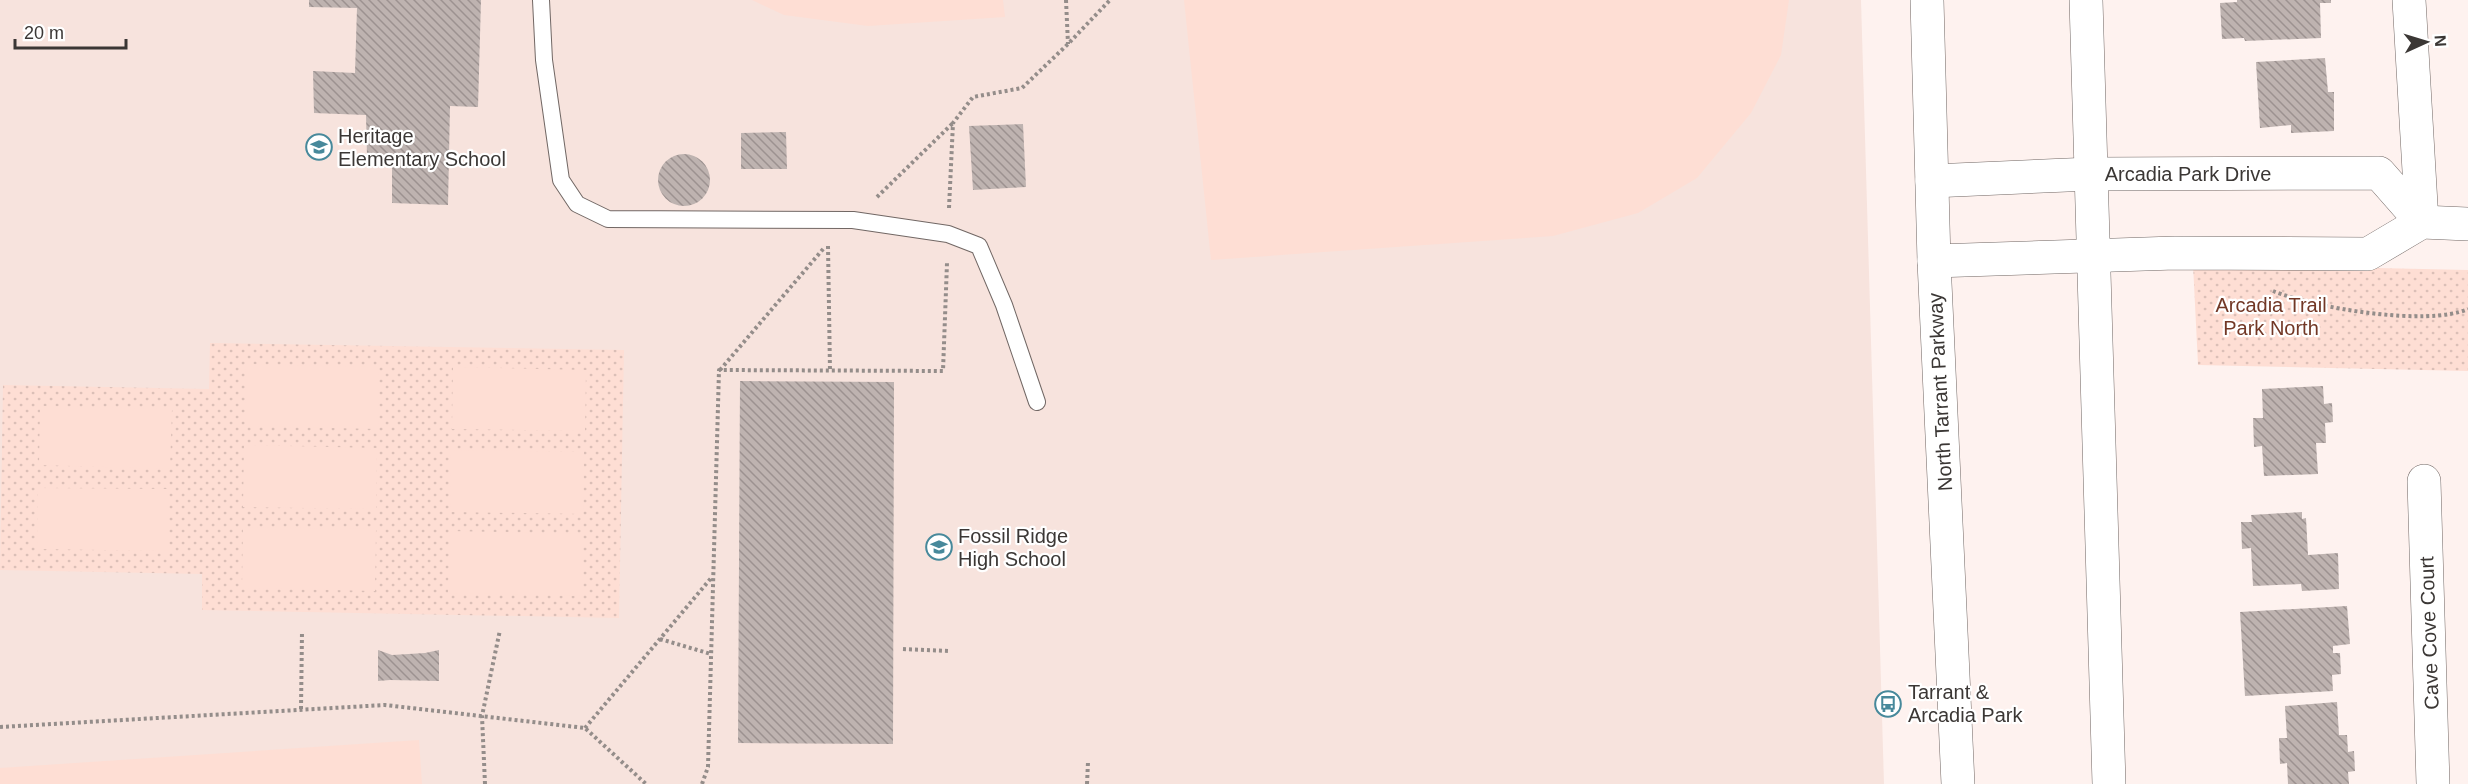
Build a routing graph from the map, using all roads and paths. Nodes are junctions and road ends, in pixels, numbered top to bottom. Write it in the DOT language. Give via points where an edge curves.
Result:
graph roads {
  1 [pos="540,0"];
  2 [pos="1066,0"];
  3 [pos="1110,0"];
  4 [pos="1927,0"];
  5 [pos="2086,0"];
  6 [pos="2409,0"];
  7 [pos="1068,45"];
  8 [pos="2091,174"];
  9 [pos="1932,181"];
  10 [pos="2422,222"];
  11 [pos="2468,224"];
  12 [pos="948,234"];
  13 [pos="828,244"];
  14 [pos="2093,255"];
  15 [pos="1935,261"];
  16 [pos="2272,291"];
  17 [pos="2468,309"];
  18 [pos="830,371"];
  19 [pos="1037,402"];
  20 [pos="2424,481"];
  21 [pos="713,576"];
  22 [pos="500,630"];
  23 [pos="302,632"];
  24 [pos="660,639"];
  25 [pos="903,649"];
  26 [pos="948,651"];
  27 [pos="711,654"];
  28 [pos="301,709"];
  29 [pos="482,716"];
  30 [pos="0,727"];
  31 [pos="585,728"];
  32 [pos="1088,762"];
  33 [pos="485,784"];
  34 [pos="646,784"];
  35 [pos="702,784"];
  36 [pos="1087,784"];
  37 [pos="1958,784"];
  38 [pos="2109,784"];
  39 [pos="2433,784"];
  1 -- 12 [label="lane" via="561,180 577,204 608,219 853,220"];
  2 -- 7 [label="path"];
  3 -- 7 [label="path"];
  4 -- 9 [label="street, North Tarrant Parkway"];
  5 -- 8 [label="street"];
  6 -- 10 [label="street"];
  7 -- 12 [label="path" via="1022,88 973,97 953,123"];
  8 -- 9 [label="street, Arcadia Park Drive"];
  8 -- 10 [label="street, Arcadia Park Drive" via="2379,173"];
  8 -- 14 [label="street"];
  9 -- 15 [label="street, North Tarrant Parkway"];
  10 -- 11 [label="street"];
  10 -- 14 [label="street" via="2368,254"];
  12 -- 18 [label="path" via="942,371"];
  12 -- 19 [label="lane" via="979,246"];
  13 -- 18 [label="path"];
  14 -- 15 [label="street"];
  14 -- 38 [label="street"];
  15 -- 37 [label="street, North Tarrant Parkway"];
  16 -- 17 [label="path" via="2292,299 2393,315"];
  18 -- 21 [label="path" via="719,370"];
  20 -- 39 [label="street, Cave Cove Court"];
  21 -- 24 [label="path"];
  21 -- 27 [label="path"];
  22 -- 29 [label="path"];
  23 -- 28 [label="path"];
  24 -- 27 [label="path"];
  24 -- 31 [label="path"];
  25 -- 26 [label="path"];
  27 -- 35 [label="path" via="708,767"];
  28 -- 29 [label="path" via="385,705"];
  28 -- 30 [label="path"];
  29 -- 31 [label="path"];
  29 -- 33 [label="path"];
  31 -- 34 [label="path"];
  32 -- 36 [label="path"];
}
